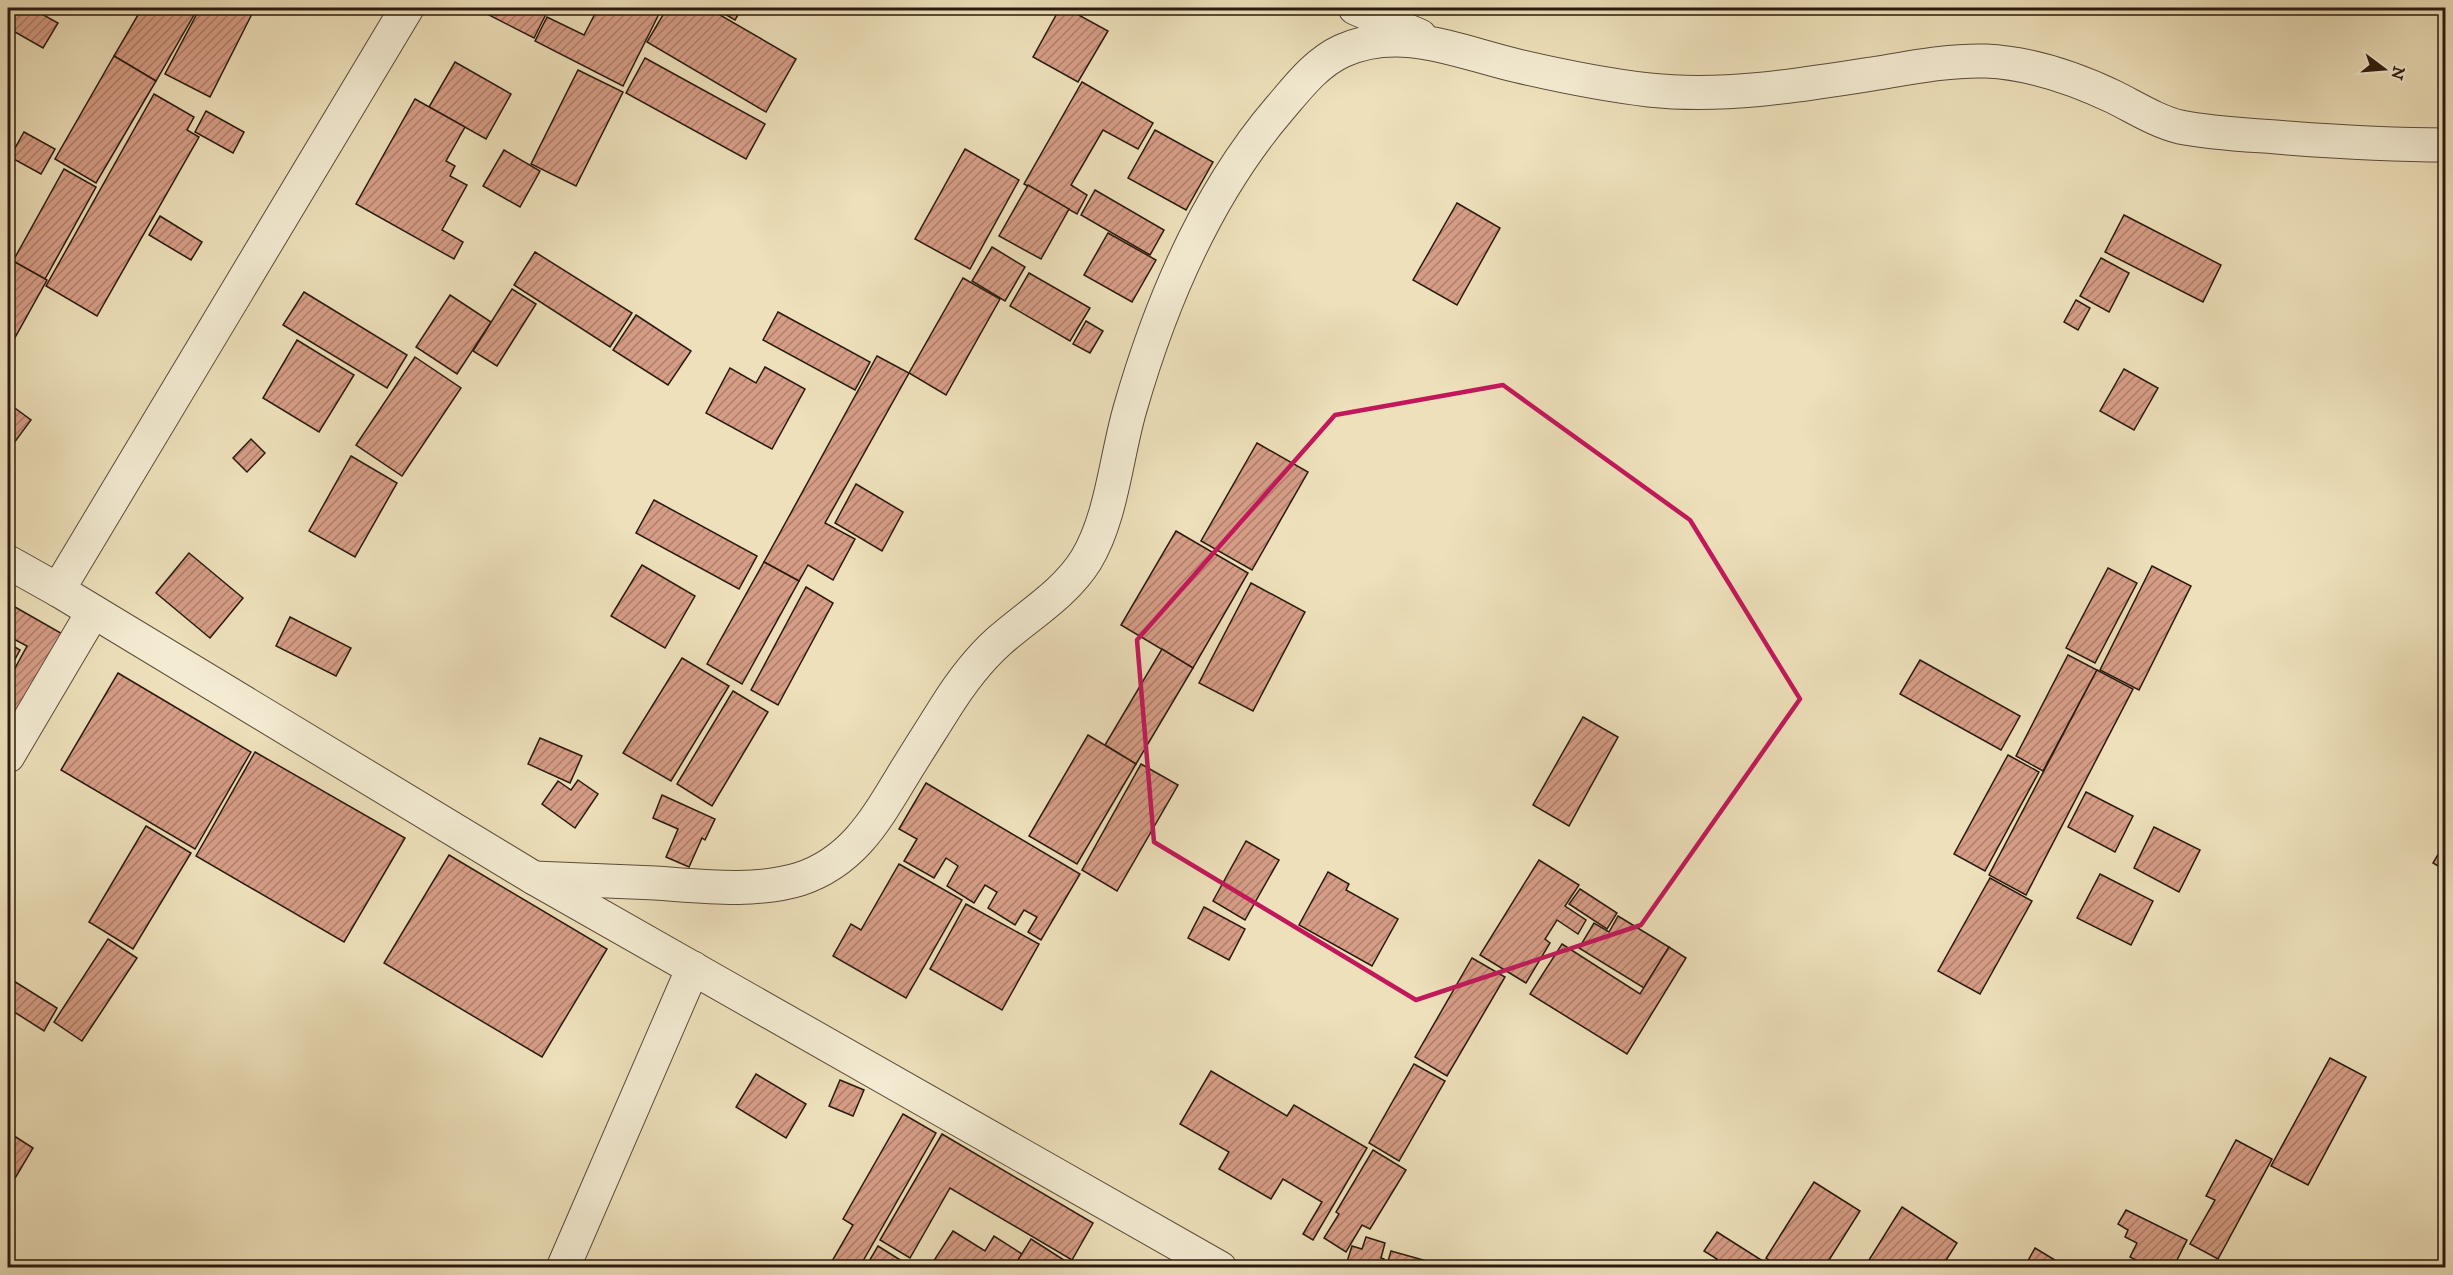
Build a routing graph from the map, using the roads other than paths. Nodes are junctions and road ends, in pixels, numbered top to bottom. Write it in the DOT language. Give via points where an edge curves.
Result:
graph roads {
  1 [pos="407,8"];
  2 [pos="1355,8"];
  3 [pos="1432,42"];
  4 [pos="2445,146"];
  5 [pos="8,562"];
  6 [pos="58,590"];
  7 [pos="93,612"];
  8 [pos="8,756"];
  9 [pos="534,878"];
  10 [pos="693,968"];
  11 [pos="563,1268"];
  12 [pos="1220,1268"];
  1 -- 6 [label="street"];
  2 -- 3 [label="street"];
  3 -- 4 [label="street" via="1518,66 1681,93 1741,92 1930,65 1988,62 2051,72 2182,127 2387,145"];
  3 -- 9 [label="street" via="1396,40 1358,45 1329,58 1292,93 1245,152 1191,244 1158,328 1128,415 1100,527 1087,559 1062,588 974,666 873,825 856,845 806,877 758,886"];
  5 -- 6 [label="street"];
  6 -- 7 [label="street"];
  7 -- 8 [label="street"];
  7 -- 9 [label="street"];
  9 -- 10 [label="street"];
  10 -- 11 [label="street"];
  10 -- 12 [label="street"];
}
